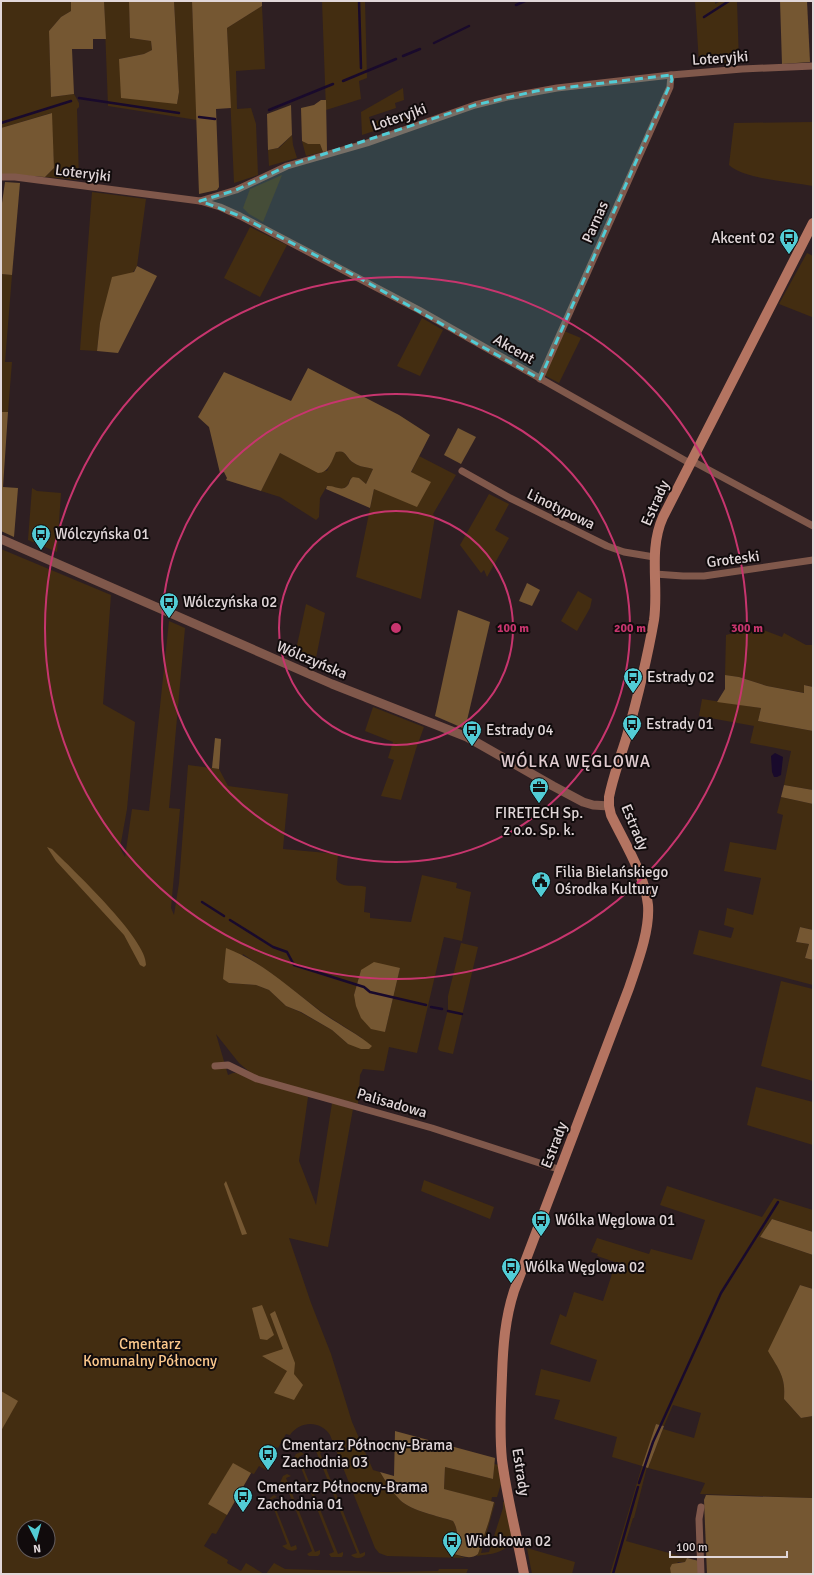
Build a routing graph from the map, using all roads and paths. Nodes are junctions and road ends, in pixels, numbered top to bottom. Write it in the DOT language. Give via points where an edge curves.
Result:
graph roads {
  1 [pos="813,66"];
  2 [pos="671,75"];
  3 [pos="1,177"];
  4 [pos="200,201"];
  5 [pos="813,222"];
  6 [pos="540,379"];
  7 [pos="691,461"];
  8 [pos="462,471"];
  9 [pos="813,526"];
  10 [pos="1,539"];
  11 [pos="654,557"];
  12 [pos="813,560"];
  13 [pos="655,574"];
  14 [pos="609,806"];
  15 [pos="215,1066"];
  16 [pos="561,1170"];
  17 [pos="701,1506"];
  18 [pos="524,1574"];
  19 [pos="701,1574"];
  1 -- 2 [label="street, Loteryjki"];
  2 -- 4 [label="street, Loteryjki" via="543,90 476,104 367,143 287,166 236,190"];
  2 -- 6 [label="street, Parnas" via="670,87"];
  3 -- 4 [label="street, Loteryjki"];
  4 -- 6 [label="street, Akcent" via="240,216 362,279"];
  5 -- 7 [label="main road, Estrady"];
  6 -- 7 [label="street, Akcent" via="686,461"];
  7 -- 9 [label="street, Akcent"];
  7 -- 11 [label="main road, Estrady" via="659,526"];
  8 -- 11 [label="street, Linotypowa" via="607,546"];
  10 -- 14 [label="street, Wólczyńska" via="332,684 467,737 583,802 593,806"];
  11 -- 13 [label="main road, Estrady"];
  12 -- 13 [label="street, Groteski" via="704,576"];
  13 -- 14 [label="main road, Estrady" via="654,621 636,699 613,780"];
  14 -- 16 [label="main road, Estrady" via="642,882 648,916 640,956"];
  15 -- 16 [label="street, Palisadowa" via="228,1065 257,1079 432,1128"];
  16 -- 18 [label="main road, Estrady" via="514,1291 505,1330 500,1435 502,1460"];
  17 -- 19 [label="street"];
}
